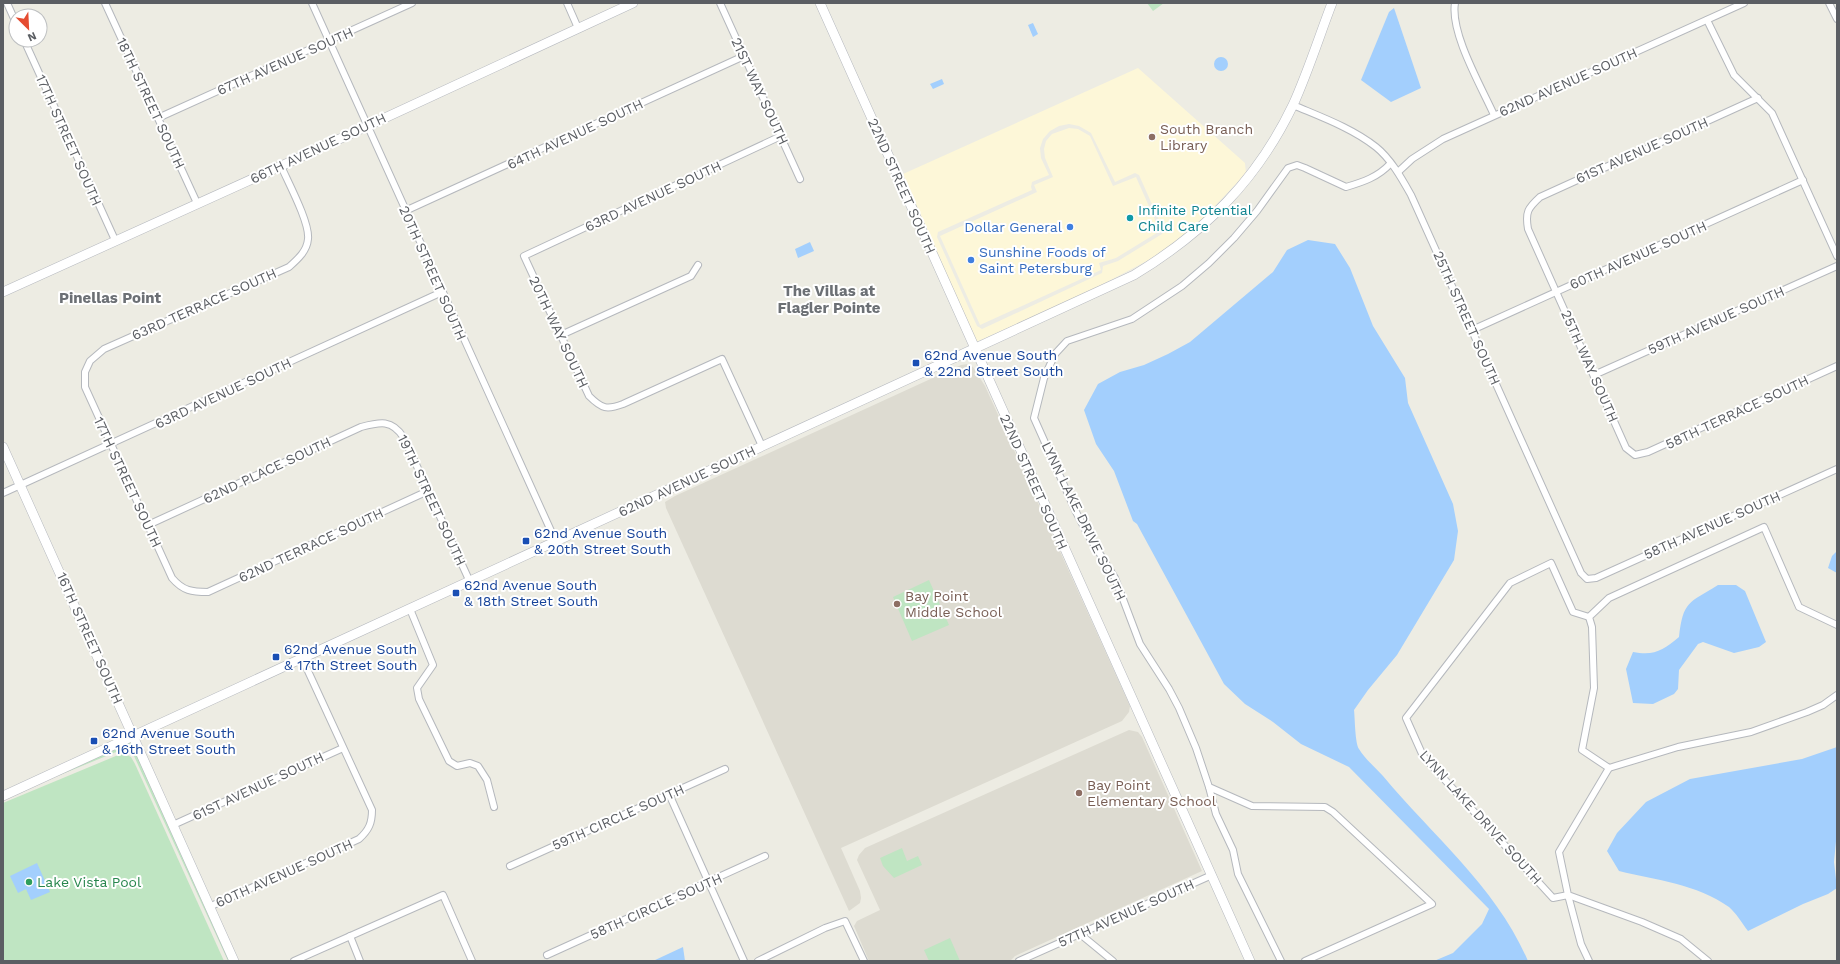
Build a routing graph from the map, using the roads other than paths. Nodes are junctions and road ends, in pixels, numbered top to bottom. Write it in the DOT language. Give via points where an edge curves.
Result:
graph roads {
  1 [pos="105,3"];
  2 [pos="312,3"];
  3 [pos="412,3"];
  4 [pos="567,3"];
  5 [pos="633,3"];
  6 [pos="720,3"];
  7 [pos="820,3"];
  8 [pos="1332,3"];
  9 [pos="1456,3"];
  10 [pos="1744,3"];
  11 [pos="1829,3"];
  12 [pos="1837,19"];
  13 [pos="1707,20"];
  14 [pos="578,28"];
  15 [pos="329,41"];
  16 [pos="28,48"];
  17 [pos="744,56"];
  18 [pos="1758,98"];
  19 [pos="1293,104"];
  20 [pos="1494,115"];
  21 [pos="158,118"];
  22 [pos="367,126"];
  23 [pos="781,136"];
  24 [pos="1390,164"];
  25 [pos="281,166"];
  26 [pos="1398,172"];
  27 [pos="800,179"];
  28 [pos="1804,180"];
  29 [pos="197,203"];
  30 [pos="1529,207"];
  31 [pos="406,211"];
  32 [pos="114,240"];
  33 [pos="524,256"];
  34 [pos="1837,256"];
  35 [pos="698,265"];
  36 [pos="1837,266"];
  37 [pos="3,292"];
  38 [pos="442,292"];
  39 [pos="1556,292"];
  40 [pos="1472,330"];
  41 [pos="561,335"];
  42 [pos="975,349"];
  43 [pos="90,361"];
  44 [pos="1837,366"];
  45 [pos="1594,375"];
  46 [pos="389,424"];
  47 [pos="110,444"];
  48 [pos="762,446"];
  49 [pos="3,447"];
  50 [pos="1636,455"];
  51 [pos="1837,469"];
  52 [pos="21,485"];
  53 [pos="428,491"];
  54 [pos="3,493"];
  55 [pos="148,525"];
  56 [pos="556,542"];
  57 [pos="1587,579"];
  58 [pos="470,582"];
  59 [pos="192,592"];
  60 [pos="410,609"];
  61 [pos="1589,617"];
  62 [pos="1837,625"];
  63 [pos="302,658"];
  64 [pos="1837,695"];
  65 [pos="133,736"];
  66 [pos="344,748"];
  67 [pos="725,768"];
  68 [pos="1608,768"];
  69 [pos="1209,787"];
  70 [pos="669,794"];
  71 [pos="3,796"];
  72 [pos="494,807"];
  73 [pos="173,825"];
  74 [pos="765,856"];
  75 [pos="510,866"];
  76 [pos="1212,875"];
  77 [pos="708,882"];
  78 [pos="1568,895"];
  79 [pos="209,906"];
  80 [pos="1080,934"];
  81 [pos="350,936"];
  82 [pos="547,955"];
  83 [pos="234,961"];
  84 [pos="294,961"];
  85 [pos="360,961"];
  86 [pos="472,961"];
  87 [pos="744,961"];
  88 [pos="758,961"];
  89 [pos="864,961"];
  90 [pos="1019,961"];
  91 [pos="1113,961"];
  92 [pos="1250,961"];
  93 [pos="1281,961"];
  94 [pos="1305,961"];
  95 [pos="1589,961"];
  96 [pos="1708,961"];
  1 -- 21 [label="street, 18TH STREET SOUTH"];
  2 -- 15 [label="street, 20TH STREET SOUTH"];
  3 -- 15 [label="street, 67TH AVENUE SOUTH"];
  4 -- 14 [label="street"];
  5 -- 14 [label="street, 66TH AVENUE SOUTH"];
  6 -- 17 [label="street, 21ST WAY SOUTH"];
  7 -- 42 [label="street, 22ND STREET SOUTH"];
  8 -- 19 [label="street, 62ND AVENUE SOUTH"];
  9 -- 20 [label="street" via="1454,11 1457,32"];
  10 -- 13 [label="street, 62ND AVENUE SOUTH"];
  11 -- 12 [label="street"];
  13 -- 18 [label="street" via="1734,75"];
  13 -- 20 [label="street, 62ND AVENUE SOUTH"];
  14 -- 22 [label="street, 66TH AVENUE SOUTH"];
  15 -- 21 [label="street, 67TH AVENUE SOUTH"];
  15 -- 22 [label="street, 20TH STREET SOUTH"];
  16 -- 32 [label="street, 17TH STREET SOUTH"];
  17 -- 23 [label="street, 21ST WAY SOUTH"];
  17 -- 31 [label="street, 64TH AVENUE SOUTH"];
  18 -- 28 [label="street" via="1772,113"];
  18 -- 30 [label="street, 61ST AVENUE SOUTH" via="1540,197"];
  19 -- 24 [label="street, 25TH STREET SOUTH" via="1356,134 1377,148"];
  19 -- 42 [label="street, 62ND AVENUE SOUTH" via="1270,146 1250,174 1212,218 1188,239 1134,275"];
  20 -- 26 [label="street, 62ND AVENUE SOUTH" via="1432,145"];
  21 -- 29 [label="street, 18TH STREET SOUTH"];
  22 -- 25 [label="street, 66TH AVENUE SOUTH"];
  22 -- 31 [label="street, 20TH STREET SOUTH"];
  23 -- 27 [label="street, 21ST WAY SOUTH"];
  23 -- 33 [label="street, 63RD AVENUE SOUTH"];
  24 -- 26 [label="street, 25TH STREET SOUTH"];
  24 -- 69 [label="street, LYNN LAKE DRIVE SOUTH" via="1383,172 1346,188 1305,168 1288,168 1257,211 1209,264 1182,286 1132,319 1067,341 1055,354 1044,378 1034,418 1076,512 1115,578 1140,644 1179,708"];
  25 -- 29 [label="street, 66TH AVENUE SOUTH"];
  25 -- 43 [label="street, 63RD TERRACE SOUTH" via="306,225 308,239 298,259 289,267 104,349"];
  26 -- 40 [label="street, 25TH STREET SOUTH" via="1411,195"];
  28 -- 34 [label="street"];
  28 -- 39 [label="street, 60TH AVENUE SOUTH"];
  29 -- 32 [label="street, 66TH AVENUE SOUTH"];
  30 -- 39 [label="street, 25TH WAY SOUTH" via="1526,218 1528,229"];
  31 -- 38 [label="street, 20TH STREET SOUTH"];
  32 -- 37 [label="street, 66TH AVENUE SOUTH"];
  33 -- 41 [label="street, 20TH WAY SOUTH"];
  35 -- 41 [label="street" via="691,276"];
  36 -- 45 [label="street, 59TH AVENUE SOUTH"];
  38 -- 47 [label="street, 63RD AVENUE SOUTH"];
  38 -- 56 [label="street, 20TH STREET SOUTH"];
  39 -- 40 [label="street, 60TH AVENUE SOUTH"];
  39 -- 45 [label="street, 25TH WAY SOUTH"];
  40 -- 57 [label="street, 25TH STREET SOUTH" via="1581,573"];
  41 -- 48 [label="street, 20TH WAY SOUTH" via="589,396 598,406 610,409 722,359"];
  42 -- 48 [label="street, 62ND AVENUE SOUTH"];
  42 -- 76 [label="street, 22ND STREET SOUTH"];
  43 -- 47 [label="street, 17TH STREET SOUTH" via="85,372 85,388"];
  44 -- 50 [label="street, 58TH TERRACE SOUTH" via="1648,452"];
  45 -- 50 [label="street, 25TH WAY SOUTH" via="1626,448"];
  46 -- 53 [label="street, 19TH STREET SOUTH" via="398,429 404,438"];
  46 -- 55 [label="street, 62ND PLACE SOUTH" via="377,422 361,427"];
  47 -- 52 [label="street, 63RD AVENUE SOUTH"];
  47 -- 55 [label="street, 17TH STREET SOUTH"];
  48 -- 56 [label="street, 62ND AVENUE SOUTH"];
  49 -- 52 [label="street, 16TH STREET SOUTH"];
  51 -- 57 [label="street, 58TH AVENUE SOUTH" via="1596,578"];
  52 -- 54 [label="street, 63RD AVENUE SOUTH"];
  52 -- 65 [label="street, 16TH STREET SOUTH"];
  53 -- 58 [label="street, 19TH STREET SOUTH"];
  53 -- 59 [label="street, 62ND TERRACE SOUTH" via="208,592"];
  55 -- 59 [label="street, 17TH STREET SOUTH" via="172,578 180,587"];
  56 -- 58 [label="street, 62ND AVENUE SOUTH"];
  58 -- 60 [label="street, 62ND AVENUE SOUTH"];
  60 -- 63 [label="street, 62ND AVENUE SOUTH"];
  60 -- 72 [label="street" via="433,665 417,688 419,699 448,761 457,766 478,766 487,780"];
  61 -- 62 [label="street" via="1609,598 1764,527 1799,607"];
  61 -- 68 [label="street" via="1592,627 1594,688 1582,750"];
  61 -- 78 [label="street, LYNN LAKE DRIVE SOUTH" via="1573,612 1551,563 1510,583 1406,718 1423,756 1553,898"];
  63 -- 65 [label="street, 62ND AVENUE SOUTH"];
  63 -- 66 [label="street"];
  64 -- 68 [label="street" via="1807,712 1751,732 1678,747"];
  65 -- 71 [label="street, 62ND AVENUE SOUTH"];
  65 -- 73 [label="street, 16TH STREET SOUTH"];
  66 -- 73 [label="street, 61ST AVENUE SOUTH"];
  66 -- 79 [label="street, 60TH AVENUE SOUTH" via="372,810 368,830 359,839"];
  67 -- 70 [label="street, 59TH CIRCLE SOUTH"];
  68 -- 78 [label="street, LYNN LAKE DRIVE SOUTH" via="1559,852"];
  69 -- 93 [label="street" via="1216,814 1233,850 1238,874"];
  69 -- 94 [label="street" via="1252,806 1325,807 1432,904"];
  70 -- 75 [label="street, 59TH CIRCLE SOUTH"];
  70 -- 77 [label="street"];
  73 -- 79 [label="street, 16TH STREET SOUTH"];
  74 -- 77 [label="street, 58TH CIRCLE SOUTH"];
  76 -- 80 [label="street, 57TH AVENUE SOUTH"];
  76 -- 92 [label="street, 22ND STREET SOUTH"];
  77 -- 82 [label="street, 58TH CIRCLE SOUTH"];
  77 -- 87 [label="street"];
  78 -- 95 [label="street, LYNN LAKE DRIVE SOUTH" via="1581,944"];
  78 -- 96 [label="street" via="1681,939"];
  79 -- 83 [label="street, 16TH STREET SOUTH"];
  80 -- 90 [label="street, 57TH AVENUE SOUTH"];
  80 -- 91 [label="street"];
  81 -- 84 [label="street"];
  81 -- 85 [label="street"];
  81 -- 86 [label="street" via="443,895"];
  88 -- 89 [label="street" via="845,921"];
}
